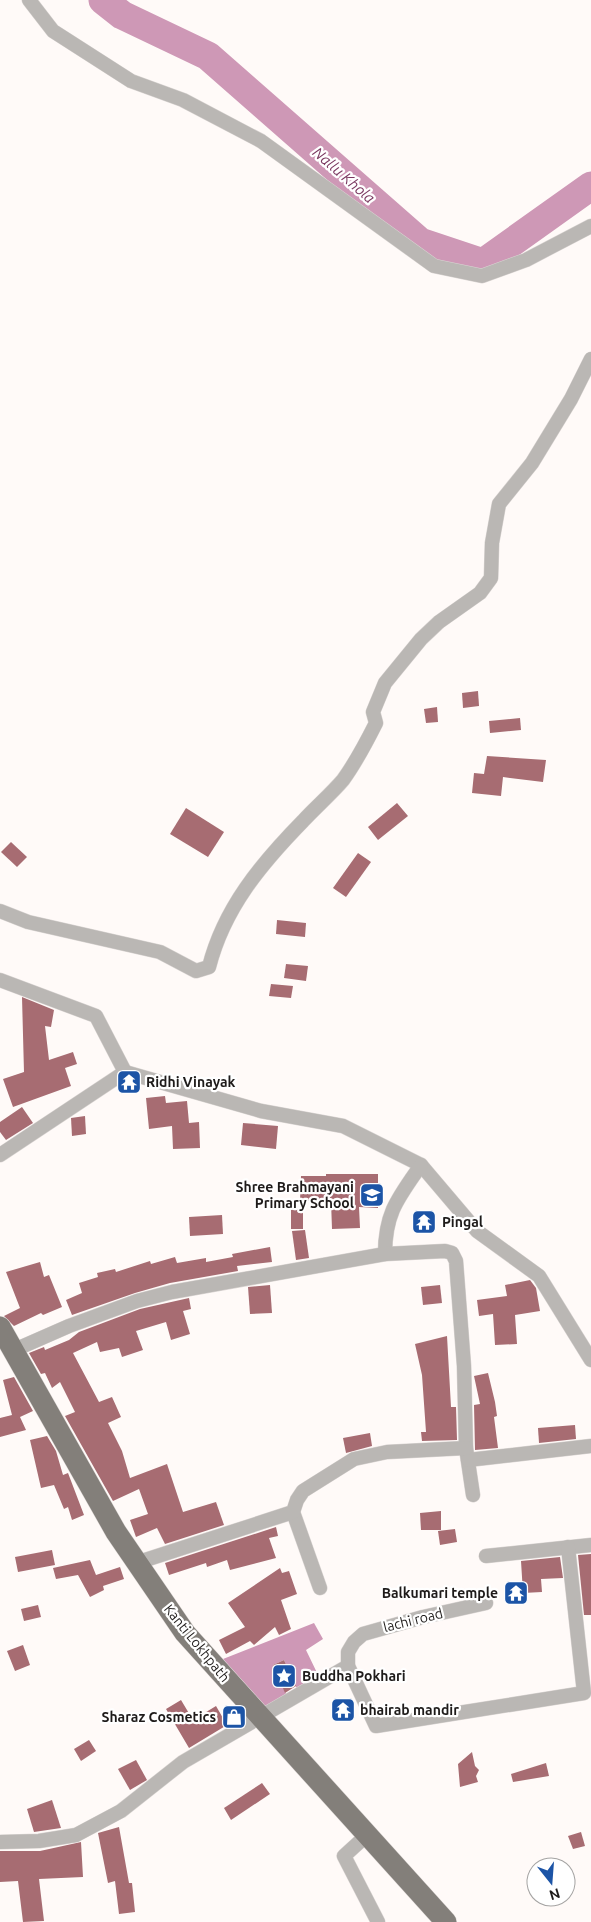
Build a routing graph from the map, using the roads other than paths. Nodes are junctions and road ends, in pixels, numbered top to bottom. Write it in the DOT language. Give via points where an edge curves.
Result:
graph roads {
  1 [pos="29,0"];
  2 [pos="591,226"];
  3 [pos="591,359"];
  4 [pos="0,911"];
  5 [pos="0,980"];
  6 [pos="125,1072"];
  7 [pos="0,1154"];
  8 [pos="421,1165"];
  9 [pos="385,1254"];
  10 [pos="0,1327"];
  11 [pos="12,1351"];
  12 [pos="591,1360"];
  13 [pos="591,1446"];
  14 [pos="467,1454"];
  15 [pos="473,1495"];
  16 [pos="293,1512"];
  17 [pos="591,1545"];
  18 [pos="568,1548"];
  19 [pos="486,1556"];
  20 [pos="136,1564"];
  21 [pos="320,1588"];
  22 [pos="486,1603"];
  23 [pos="591,1630"];
  24 [pos="577,1631"];
  25 [pos="348,1666"];
  26 [pos="260,1716"];
  27 [pos="367,1835"];
  28 [pos="0,1842"];
  29 [pos="378,1922"];
  30 [pos="446,1922"];
  1 -- 2 [label="street" via="53,31 131,81 183,100 261,141 434,266 482,276 526,260"];
  3 -- 4 [label="street" via="532,463 500,504 492,543 492,578 480,593 421,639 385,683 373,712 376,724 361,752 342,780 266,859 231,908 209,967 196,971 160,952 28,922"];
  5 -- 6 [label="street" via="96,1016"];
  6 -- 7 [label="street"];
  6 -- 8 [label="street" via="261,1112 343,1126"];
  8 -- 9 [label="street" via="390,1215 386,1225"];
  8 -- 12 [label="street" via="477,1231 539,1276"];
  9 -- 11 [label="street" via="154,1297 69,1326"];
  9 -- 14 [label="street" via="445,1251 454,1256 464,1366"];
  10 -- 11 [label="main road, Kanti Lokhpath"];
  11 -- 20 [label="main road, Kanti Lokhpath"];
  13 -- 14 [label="street"];
  14 -- 15 [label="street"];
  14 -- 16 [label="street" via="387,1452 354,1459 303,1491"];
  16 -- 20 [label="street"];
  16 -- 21 [label="street"];
  17 -- 18 [label="street"];
  18 -- 19 [label="street"];
  18 -- 24 [label="street"];
  20 -- 26 [label="main road, Kanti Lokhpath" via="185,1633"];
  22 -- 25 [label="street, lachi road" via="363,1634 348,1652"];
  23 -- 24 [label="street"];
  24 -- 25 [label="street" via="584,1693 376,1726"];
  25 -- 26 [label="street"];
  26 -- 27 [label="main road, Kanti Lokhpath"];
  26 -- 28 [label="street" via="183,1762 121,1812 76,1835 39,1841"];
  27 -- 29 [label="street" via="344,1856"];
  27 -- 30 [label="main road, Kanti Lokhpath"];
}
